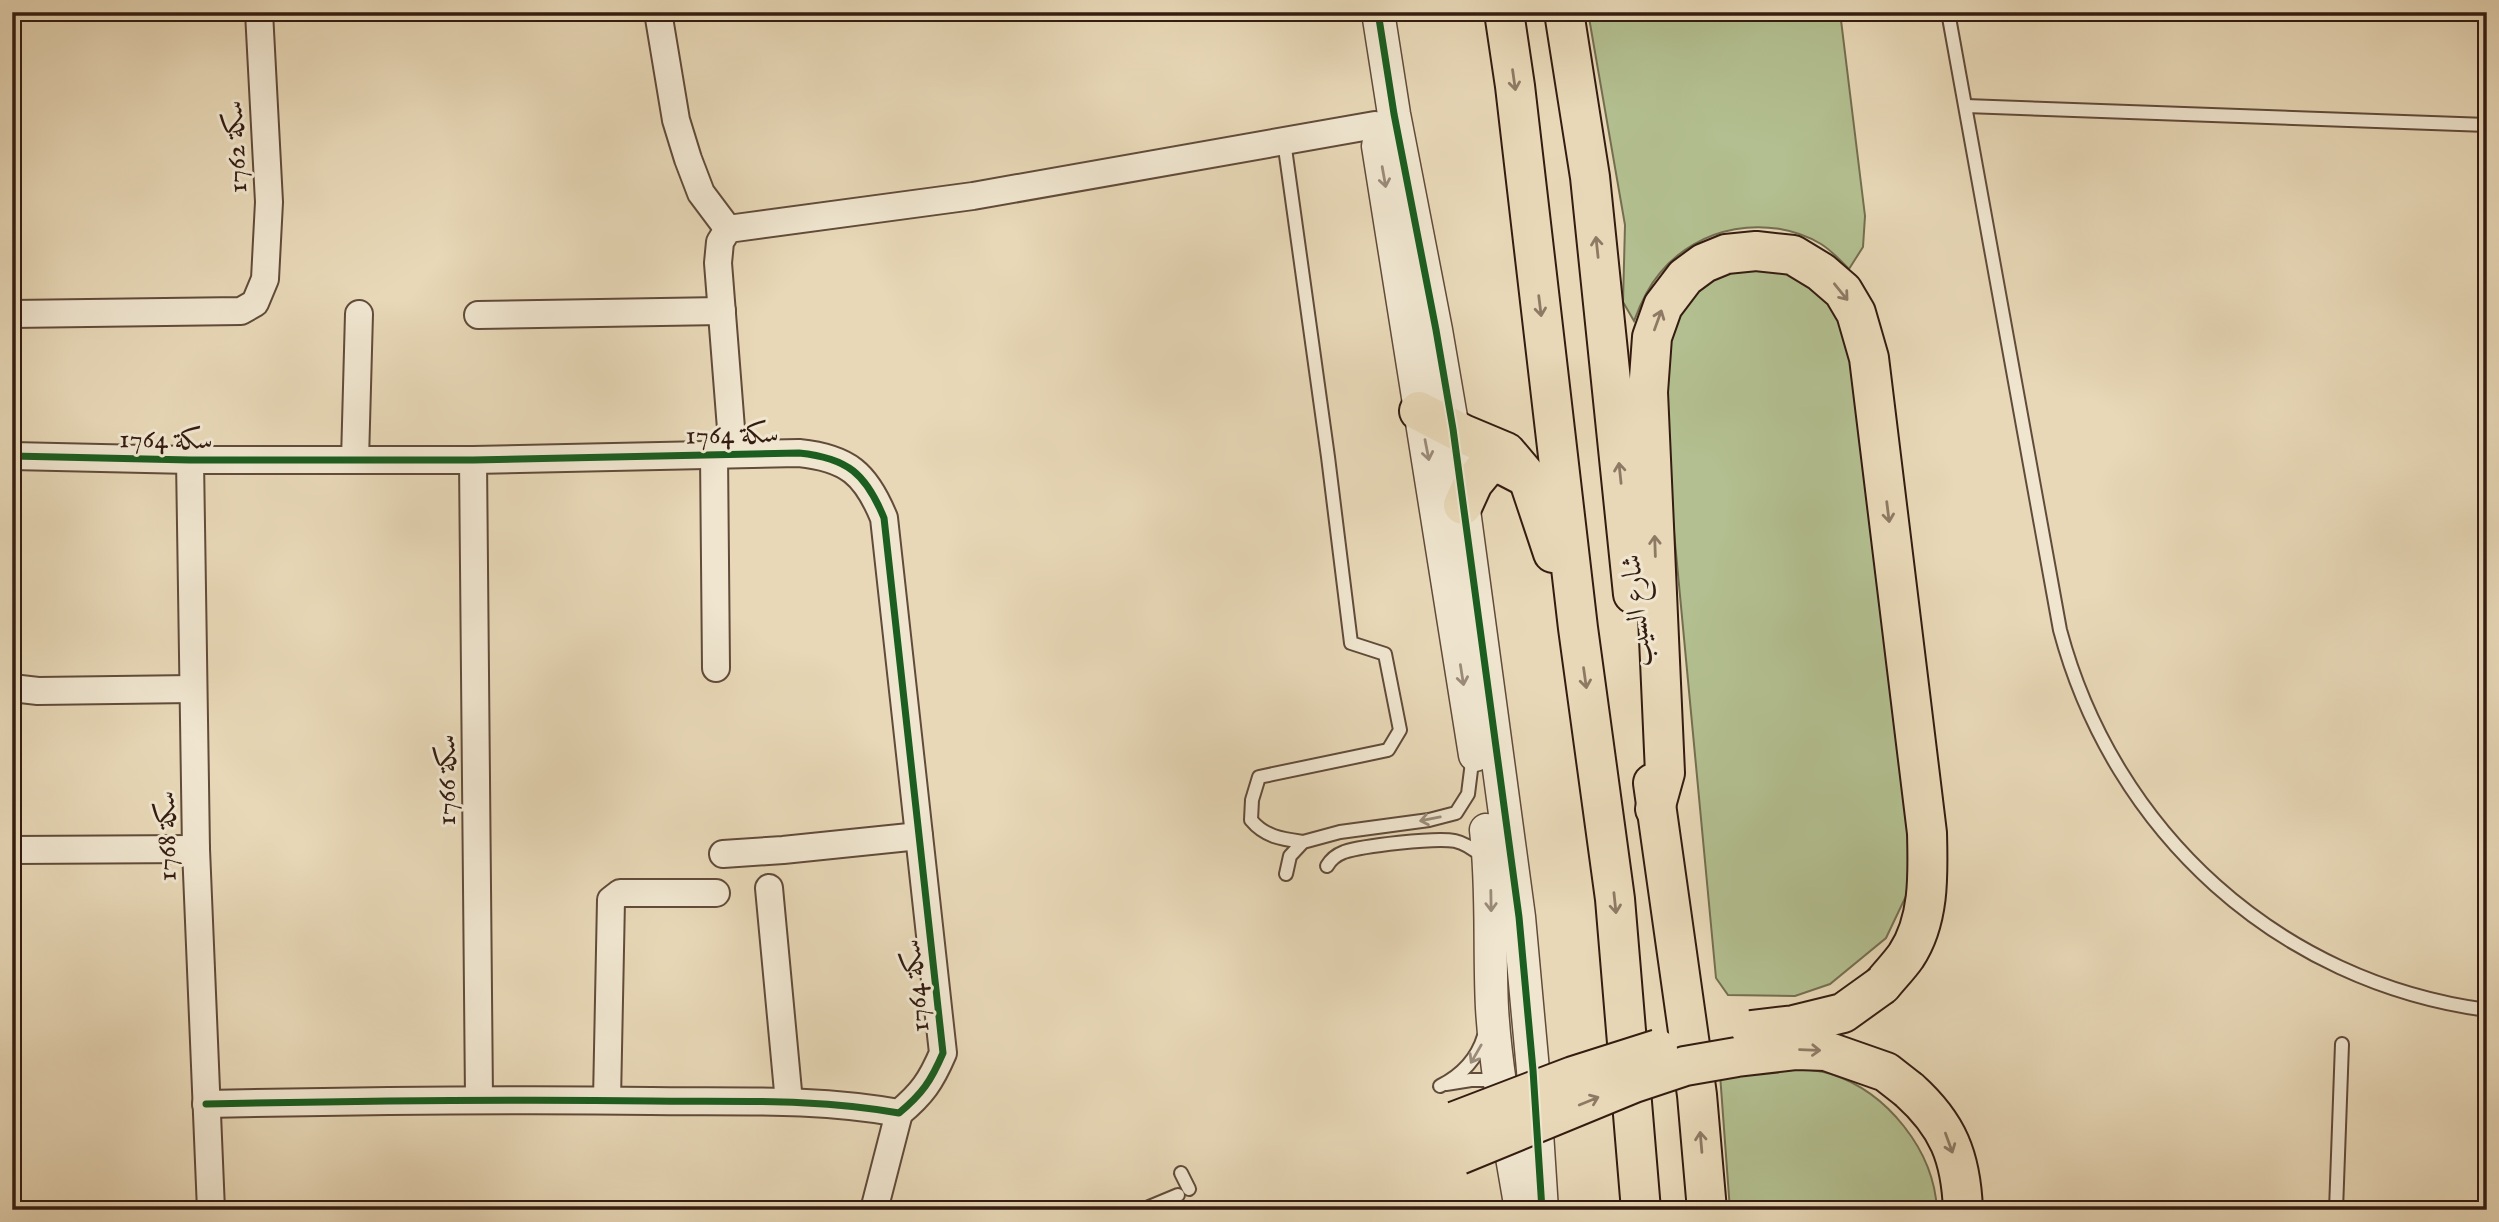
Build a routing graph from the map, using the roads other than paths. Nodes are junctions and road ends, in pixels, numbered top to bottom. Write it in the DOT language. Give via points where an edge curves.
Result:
graph roads {
  1 [pos="259,12"];
  2 [pos="658,12"];
  3 [pos="1366,12"];
  4 [pos="1378,12"];
  5 [pos="1504,12"];
  6 [pos="1564,12"];
  7 [pos="1948,12"];
  8 [pos="1966,106"];
  9 [pos="1374,125"];
  10 [pos="2487,125"];
  11 [pos="1284,141"];
  12 [pos="728,229"];
  13 [pos="722,311"];
  14 [pos="12,314"];
  15 [pos="359,314"];
  16 [pos="478,315"];
  17 [pos="1419,411"];
  18 [pos="1452,429"];
  19 [pos="723,455"];
  20 [pos="12,456"];
  21 [pos="190,460"];
  22 [pos="355,460"];
  23 [pos="473,460"];
  24 [pos="1528,478"];
  25 [pos="1463,505"];
  26 [pos="1578,628"];
  27 [pos="716,668"];
  28 [pos="12,688"];
  29 [pos="193,689"];
  30 [pos="1474,751"];
  31 [pos="1655,809"];
  32 [pos="919,836"];
  33 [pos="1303,842"];
  34 [pos="196,849"];
  35 [pos="12,850"];
  36 [pos="723,854"];
  37 [pos="1490,864"];
  38 [pos="1327,866"];
  39 [pos="1286,874"];
  40 [pos="769,888"];
  41 [pos="716,893"];
  42 [pos="1492,1009"];
  43 [pos="2487,1010"];
  44 [pos="2342,1044"];
  45 [pos="1517,1080"];
  46 [pos="479,1099"];
  47 [pos="607,1100"];
  48 [pos="789,1102"];
  49 [pos="206,1104"];
  50 [pos="899,1113"];
  51 [pos="1181,1173"];
  52 [pos="211,1210"];
  53 [pos="874,1210"];
  54 [pos="1142,1210"];
  55 [pos="1521,1210"];
  56 [pos="1542,1210"];
  57 [pos="1641,1210"];
  58 [pos="1707,1210"];
  59 [pos="1963,1210"];
  60 [pos="2336,1210"];
  1 -- 14 [label="street, سكة 1762" via="269,202 265,279 255,303 241,312"];
  2 -- 12 [label="street" via="676,120 688,159 701,193"];
  3 -- 9 [label="street"];
  4 -- 18 [label="street"];
  5 -- 26 [label="highway, شارع السيب, one-way"];
  31 -- 6 [label="highway, شارع السيب, one-way" via="1590,177"];
  7 -- 8 [label="lane"];
  8 -- 10 [label="lane"];
  8 -- 43 [label="lane" via="2060,631 2083,702 2118,770 2183,855 2277,932 2328,962 2384,985"];
  9 -- 11 [label="street"];
  9 -- 17 [label="street, one-way"];
  11 -- 12 [label="street" via="973,195"];
  11 -- 33 [label="lane" via="1351,643 1385,654 1400,730 1388,750 1259,777 1251,820 1260,831"];
  12 -- 13 [label="street" via="720,242 718,263"];
  13 -- 16 [label="street"];
  13 -- 19 [label="street"];
  15 -- 22 [label="street"];
  17 -- 18 [label="highway"];
  17 -- 30 [label="street, one-way"];
  18 -- 24 [label="highway" via="1506,452"];
  18 -- 25 [label="street"];
  19 -- 23 [label="street, سكة 1764"];
  19 -- 27 [label="street"];
  19 -- 32 [label="street, سكة 1764" via="820,455 842,463 873,492 884,519"];
  20 -- 21 [label="street, سكة 1764"];
  21 -- 22 [label="street, سكة 1764"];
  21 -- 29 [label="street, سكة 1768"];
  22 -- 23 [label="street, سكة 1764"];
  23 -- 46 [label="street, سكة 1766"];
  24 -- 25 [label="highway" via="1501,464 1487,466"];
  24 -- 26 [label="highway"];
  25 -- 45 [label="street" via="1519,917"];
  26 -- 57 [label="highway, شارع السيب, one-way" via="1615,899"];
  28 -- 29 [label="street"];
  29 -- 34 [label="street, سكة 1768"];
  30 -- 33 [label="lane, one-way" via="1468,793 1456,813"];
  30 -- 37 [label="street"];
  58 -- 31 [label="highway, شارع السيب, one-way" via="1697,1095"];
  31 -- 59 [label="highway, one-way, bridge" via="1665,773 1648,392 1652,337 1663,306 1685,277 1703,263 1726,254 1756,251 1793,255 1843,291 1856,313 1871,372 1927,833 1928,882 1921,921 1908,954 1882,985 1843,1013 1707,1037 1631,1056 1457,1138 1685,1066 1797,1050 1826,1051 1886,1073 1931,1110 1948,1135 1962,1181"];
  32 -- 36 [label="street"];
  32 -- 50 [label="street, سكة 1764" via="943,1053 931,1080"];
  33 -- 39 [label="lane" via="1290,856"];
  34 -- 35 [label="street"];
  34 -- 49 [label="street, سكة 1768"];
  37 -- 38 [label="lane" via="1456,841 1343,852"];
  37 -- 42 [label="street, one-way"];
  40 -- 48 [label="street"];
  41 -- 47 [label="street" via="620,893 611,900"];
  42 -- 45 [label="street"];
  42 -- 45 [label="lane, one-way" via="1480,1050 1468,1067 1442,1085"];
  44 -- 60 [label="lane"];
  45 -- 55 [label="street"];
  45 -- 56 [label="street"];
  46 -- 47 [label="street"];
  46 -- 49 [label="street"];
  47 -- 48 [label="street"];
  48 -- 50 [label="street"];
  49 -- 52 [label="street, سكة 1768"];
  50 -- 53 [label="street"];
  51 -- 54 [label="lane" via="1183,1192"];
}
